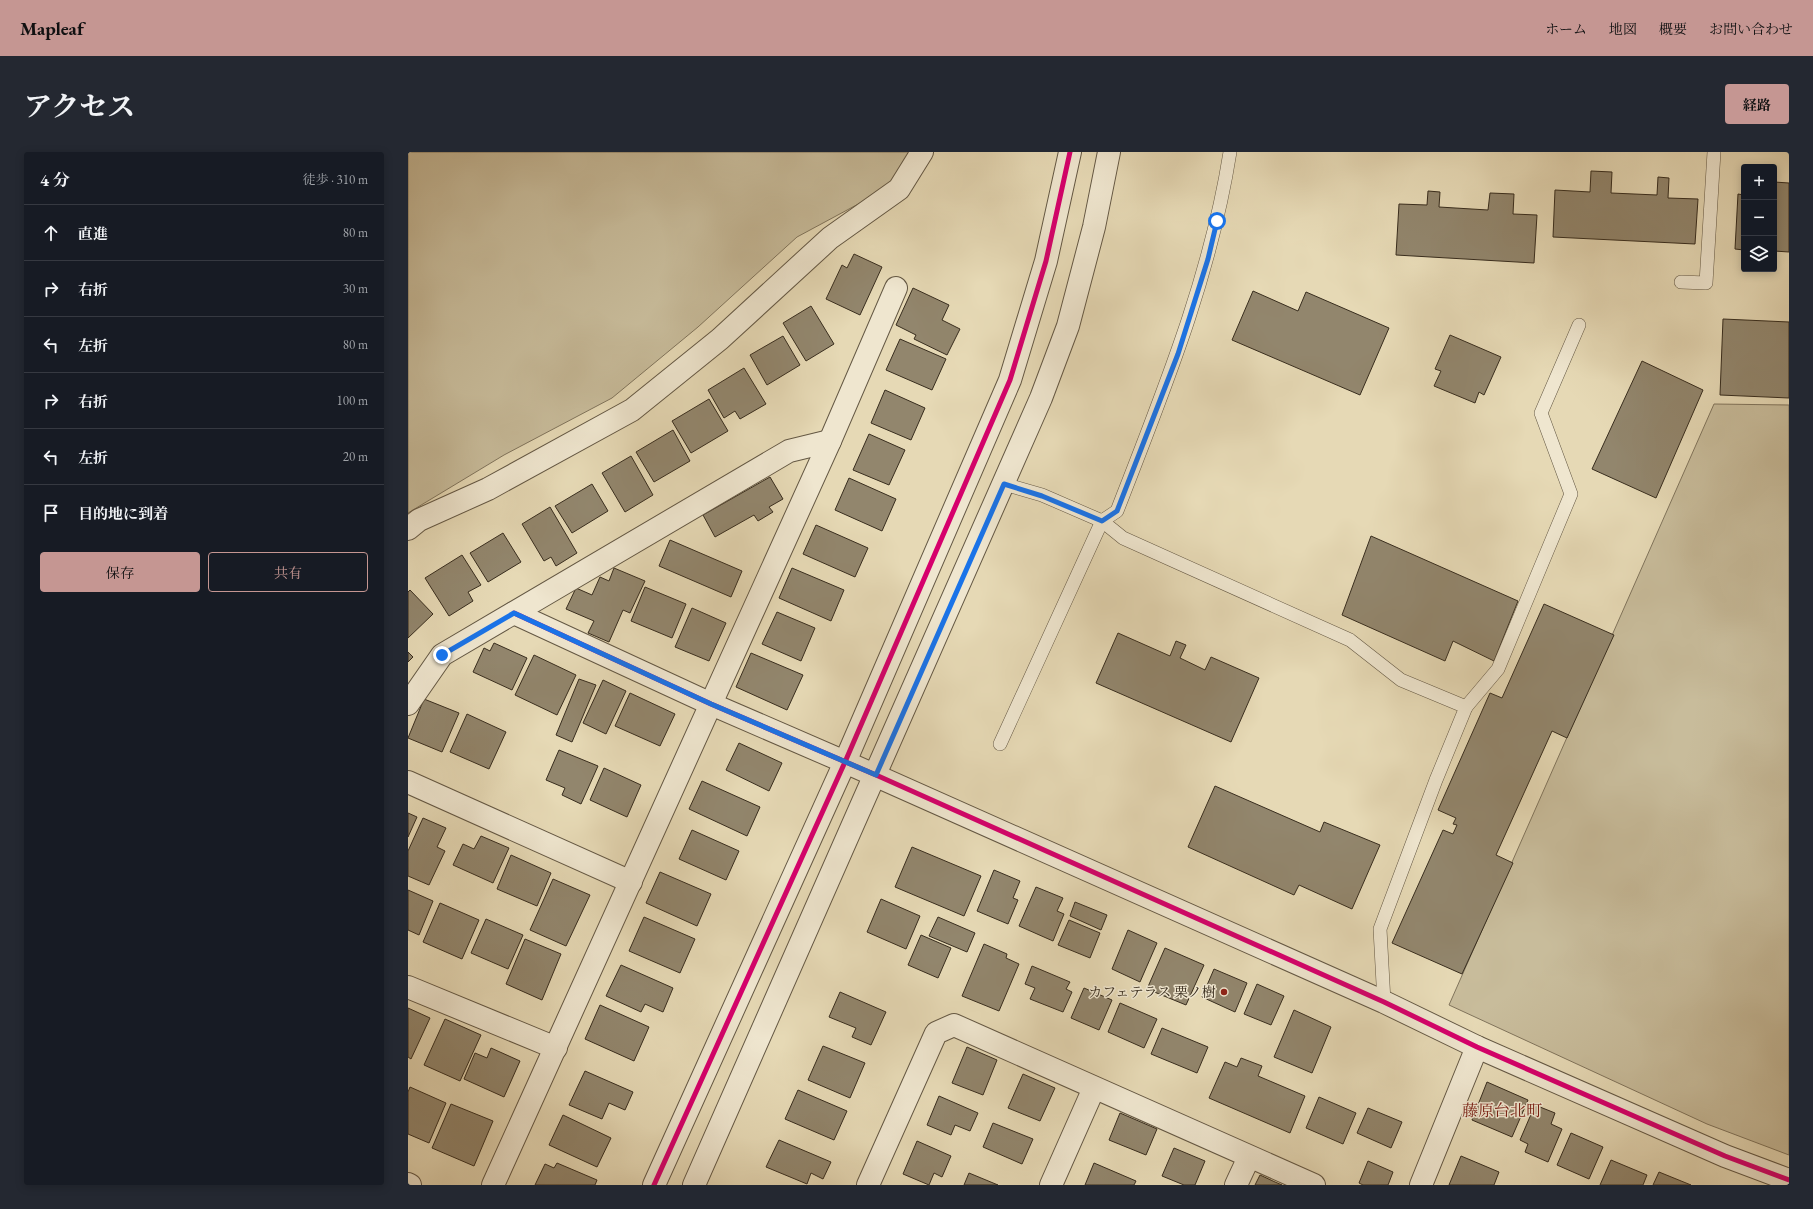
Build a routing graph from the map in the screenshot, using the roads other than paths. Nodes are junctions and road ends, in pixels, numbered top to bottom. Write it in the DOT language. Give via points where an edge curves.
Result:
graph roads {
  1 [pos="922,152"];
  2 [pos="1070,152"];
  3 [pos="1109,152"];
  4 [pos="1230,152"];
  5 [pos="1714,152"];
  6 [pos="1681,282"];
  7 [pos="896,288"];
  8 [pos="1579,325"];
  9 [pos="830,441"];
  10 [pos="1004,484"];
  11 [pos="1102,521"];
  12 [pos="408,529"];
  13 [pos="514,613"];
  14 [pos="408,704"];
  15 [pos="711,704"];
  16 [pos="1466,707"];
  17 [pos="1000,744"];
  18 [pos="845,762"];
  19 [pos="876,775"];
  20 [pos="408,782"];
  21 [pos="631,882"];
  22 [pos="408,987"];
  23 [pos="1384,1002"];
  24 [pos="1478,1047"];
  25 [pos="556,1048"];
  26 [pos="1094,1088"];
  27 [pos="1249,1157"];
  28 [pos="1789,1180"];
  29 [pos="493,1185"];
  30 [pos="654,1185"];
  31 [pos="694,1185"];
  32 [pos="868,1185"];
  33 [pos="1051,1185"];
  34 [pos="1236,1185"];
  35 [pos="1314,1185"];
  36 [pos="1421,1185"];
  1 -- 12 [label="street" via="899,189 830,238 720,339 632,410 488,489 419,520"];
  2 -- 18 [label="street" via="1046,261 1010,380"];
  3 -- 10 [label="street" via="1094,227 1068,326 1041,398"];
  4 -- 11 [label="lane" via="1223,198 1208,259 1178,354 1117,511"];
  5 -- 6 [label="lane" via="1706,283"];
  7 -- 9 [label="street"];
  8 -- 16 [label="lane" via="1541,413 1571,494 1498,669"];
  9 -- 13 [label="street" via="789,451"];
  9 -- 15 [label="street"];
  10 -- 11 [label="lane" via="1042,496"];
  10 -- 19 [label="street"];
  11 -- 16 [label="lane" via="1123,538 1350,640 1401,680"];
  11 -- 17 [label="lane"];
  13 -- 14 [label="street" via="442,655"];
  13 -- 15 [label="street"];
  15 -- 18 [label="street"];
  15 -- 21 [label="street"];
  16 -- 23 [label="lane" via="1380,929"];
  18 -- 19 [label="street"];
  18 -- 30 [label="street"];
  19 -- 23 [label="street"];
  19 -- 31 [label="street"];
  20 -- 21 [label="street"];
  21 -- 25 [label="street"];
  22 -- 25 [label="street"];
  23 -- 24 [label="street"];
  24 -- 28 [label="street" via="1725,1156"];
  24 -- 36 [label="street"];
  25 -- 29 [label="street"];
  26 -- 27 [label="street"];
  26 -- 32 [label="street" via="954,1025 936,1033"];
  26 -- 33 [label="street"];
  27 -- 34 [label="street"];
  27 -- 35 [label="street"];
}
